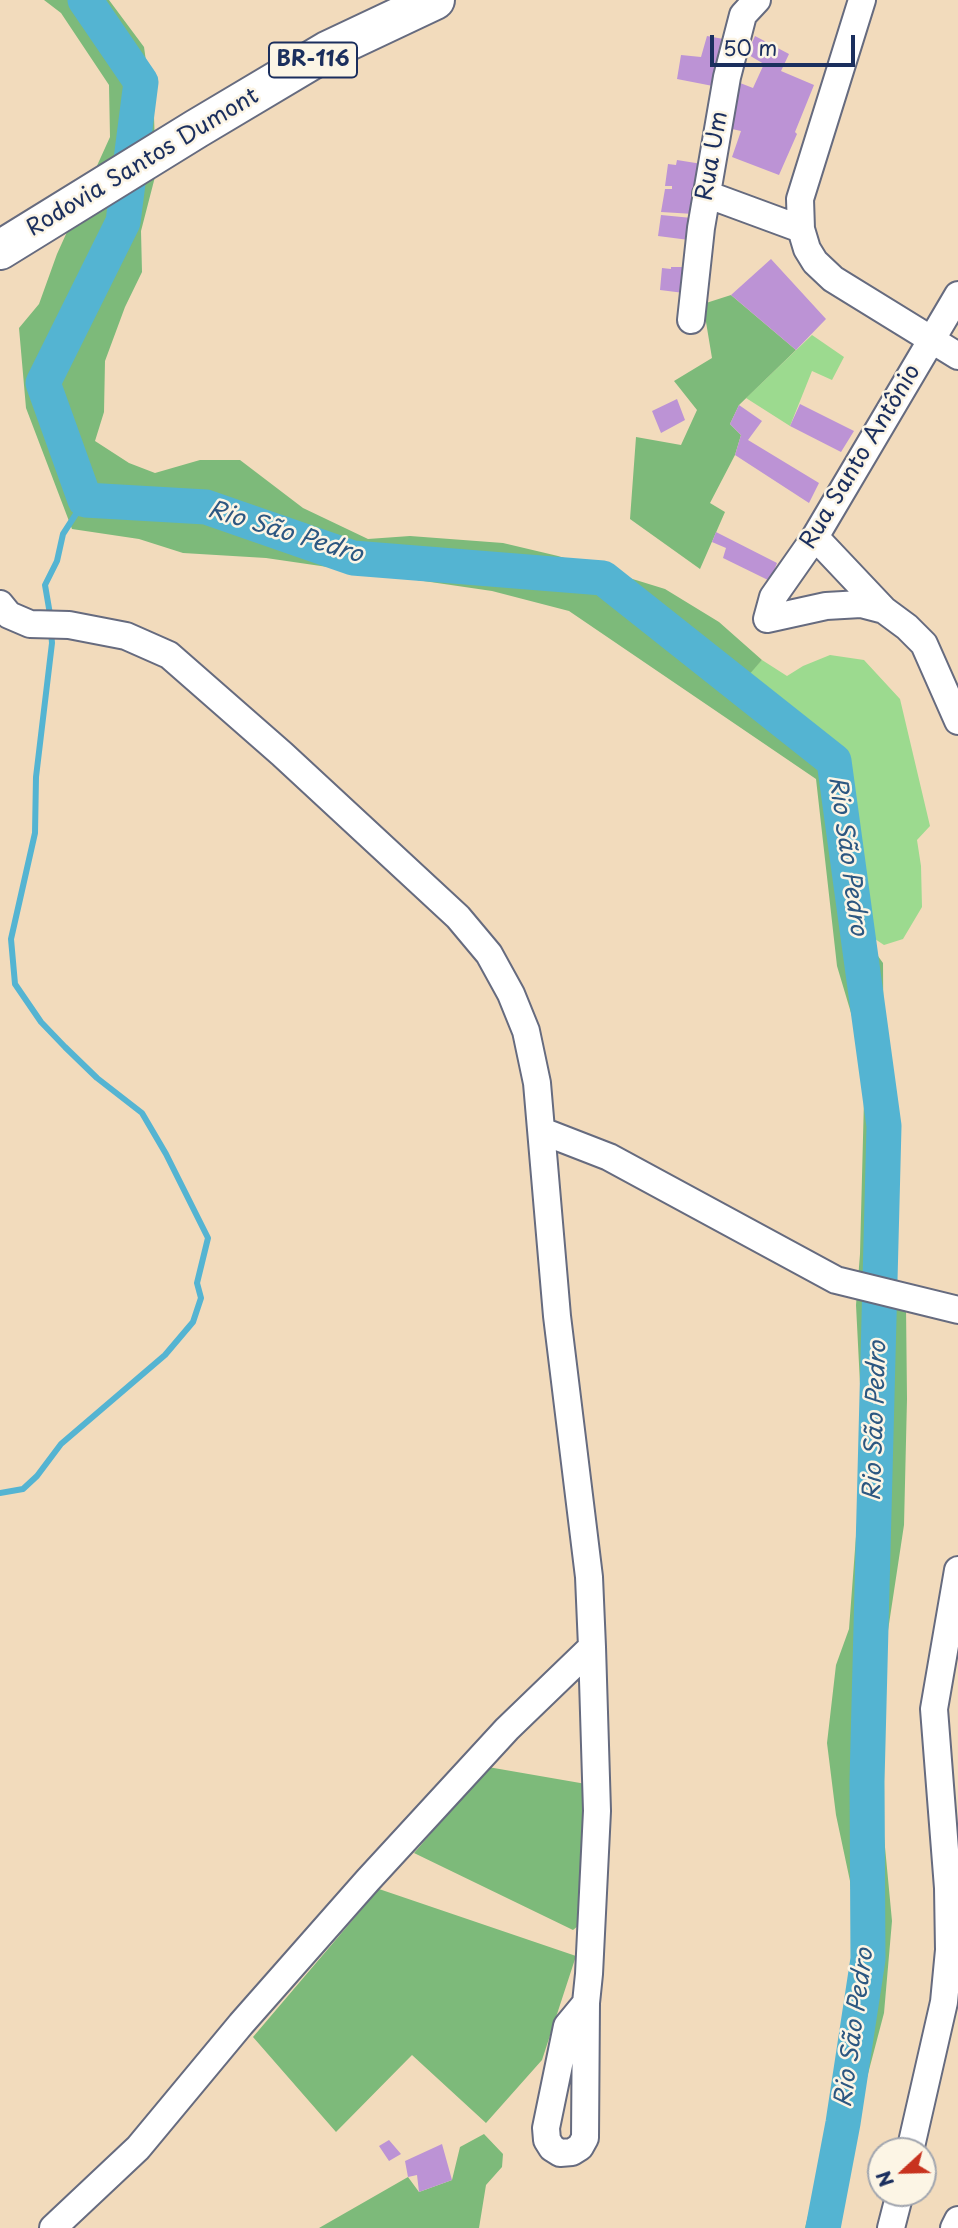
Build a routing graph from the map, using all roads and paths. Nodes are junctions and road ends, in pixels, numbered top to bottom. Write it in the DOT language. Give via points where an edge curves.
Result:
graph roads {
  1 [pos="757,0"];
  2 [pos="862,0"];
  3 [pos="878,0"];
  4 [pos="414,4"];
  5 [pos="852,34"];
  6 [pos="706,194"];
  7 [pos="801,229"];
  8 [pos="10,244"];
  9 [pos="958,295"];
  10 [pos="691,320"];
  11 [pos="932,341"];
  12 [pos="958,356"];
  13 [pos="814,537"];
  14 [pos="0,604"];
  15 [pos="884,610"];
  16 [pos="958,721"];
  17 [pos="542,1131"];
  18 [pos="958,1310"];
  19 [pos="958,1570"];
  20 [pos="592,1647"];
  21 [pos="952,1872"];
  22 [pos="586,2003"];
  23 [pos="913,2137"];
  24 [pos="896,2207"];
  25 [pos="958,2220"];
  26 [pos="53,2228"];
  27 [pos="891,2228"];
  28 [pos="954,2228"];
  1 -- 6 [label="street, Rua Um" via="743,15"];
  2 -- 5 [label="street"];
  3 -- 5 [label="street"];
  4 -- 8 [label="highway, Rodovia Santos Dumont / BR-116" via="195,129"];
  5 -- 7 [label="street" via="800,199"];
  6 -- 7 [label="street"];
  6 -- 10 [label="street, Rua Um"];
  7 -- 11 [label="street" via="815,262 833,279"];
  9 -- 11 [label="street, Rua Santo Antônio"];
  11 -- 12 [label="street"];
  11 -- 13 [label="street, Rua Santo Antônio"];
  13 -- 15 [label="street"];
  13 -- 15 [label="street, Rua Santo Antônio" via="773,597 767,619 826,606 861,604"];
  14 -- 17 [label="street" via="9,615 30,624 69,625 126,636 169,655 457,917 489,954 511,993 526,1031"];
  15 -- 16 [label="street" via="924,644"];
  17 -- 18 [label="street" via="609,1157 836,1280"];
  17 -- 20 [label="street" via="557,1316 589,1577"];
  19 -- 21 [label="street" via="934,1709"];
  20 -- 22 [label="street" via="597,1811"];
  20 -- 26 [label="street" via="507,1729 390,1856 240,2024 138,2148"];
  21 -- 23 [label="street" via="944,2002"];
  22 -- 22 [label="street" via="585,2138 572,2152 560,2152 551,2148 546,2128 567,2026"];
  24 -- 27 [label="street"];
  25 -- 28 [label="street"];
}
